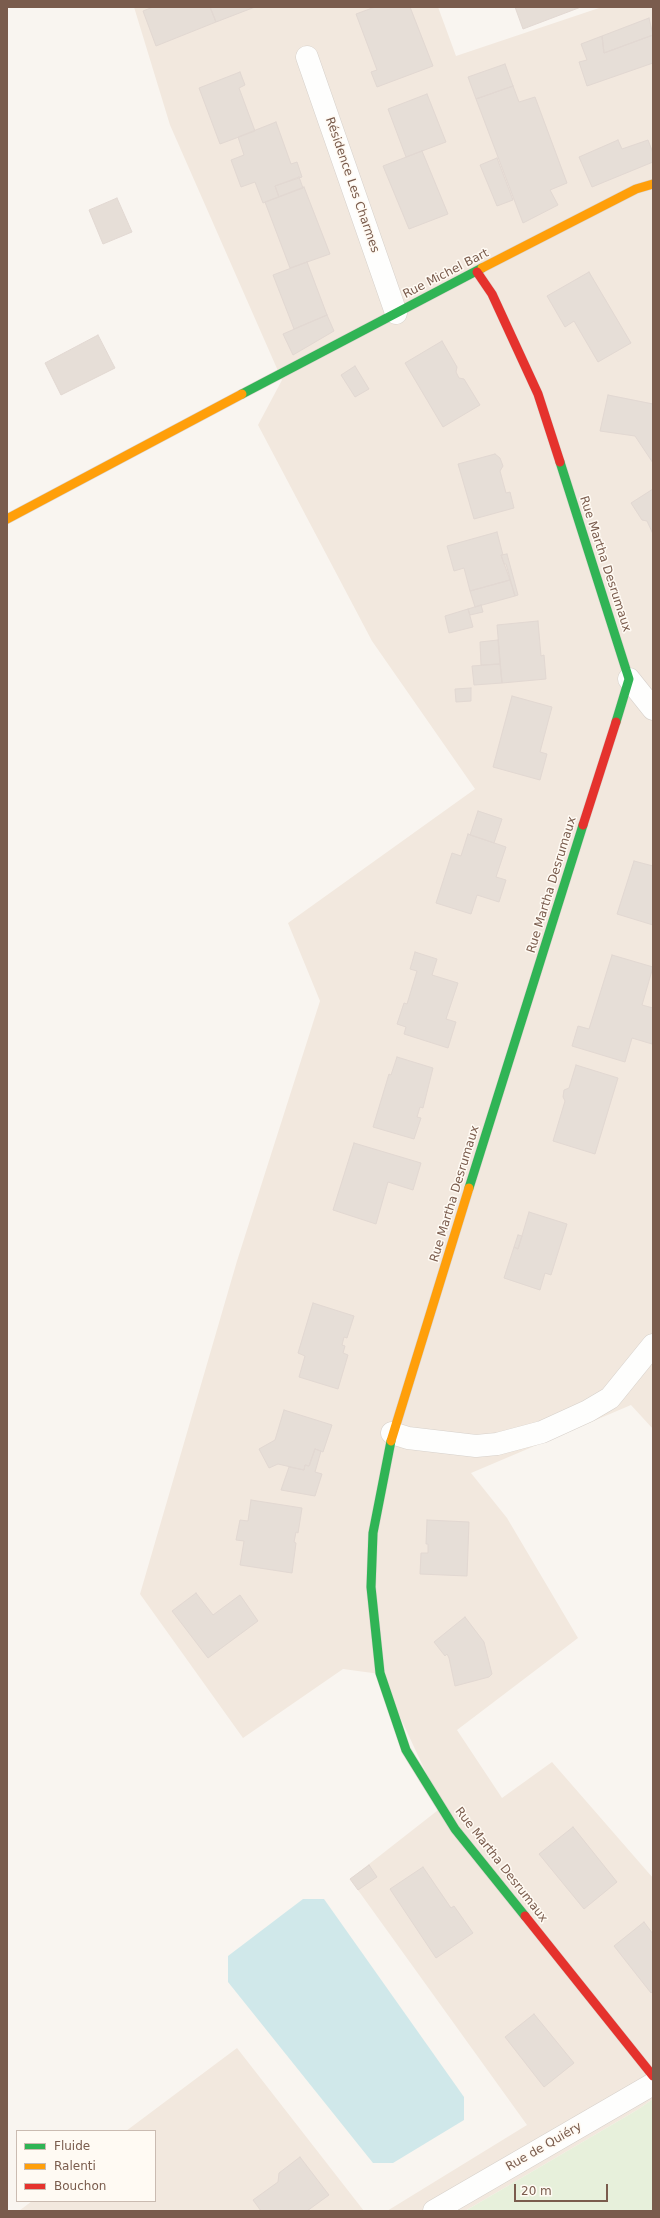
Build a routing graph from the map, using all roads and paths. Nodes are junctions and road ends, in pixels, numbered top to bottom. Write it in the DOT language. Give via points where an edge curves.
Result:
graph roads {
  1 [pos="307,57"];
  2 [pos="653,184"];
  3 [pos="477,272"];
  4 [pos="396,313"];
  5 [pos="7,519"];
  6 [pos="629,679"];
  7 [pos="653,709"];
  8 [pos="653,1345"];
  9 [pos="392,1433"];
  10 [pos="653,2076"];
  11 [pos="653,2084"];
  12 [pos="434,2211"];
  1 -- 4 [label="street, Résidence Les Charmes"];
  2 -- 3 [label="street, Rue Michel Bart" via="636,189"];
  3 -- 4 [label="street, Rue Michel Bart"];
  3 -- 6 [label="street, Rue Martha Desrumaux" via="492,294 538,394"];
  4 -- 5 [label="street, Rue Michel Bart"];
  6 -- 7 [label="street"];
  6 -- 9 [label="street, Rue Martha Desrumaux"];
  8 -- 9 [label="street" via="610,1398 542,1432 497,1444 476,1446 408,1438"];
  9 -- 10 [label="street, Rue Martha Desrumaux" via="373,1533 371,1587 380,1673 406,1750 455,1829"];
  11 -- 12 [label="street, Rue de Quiéry"];
}
